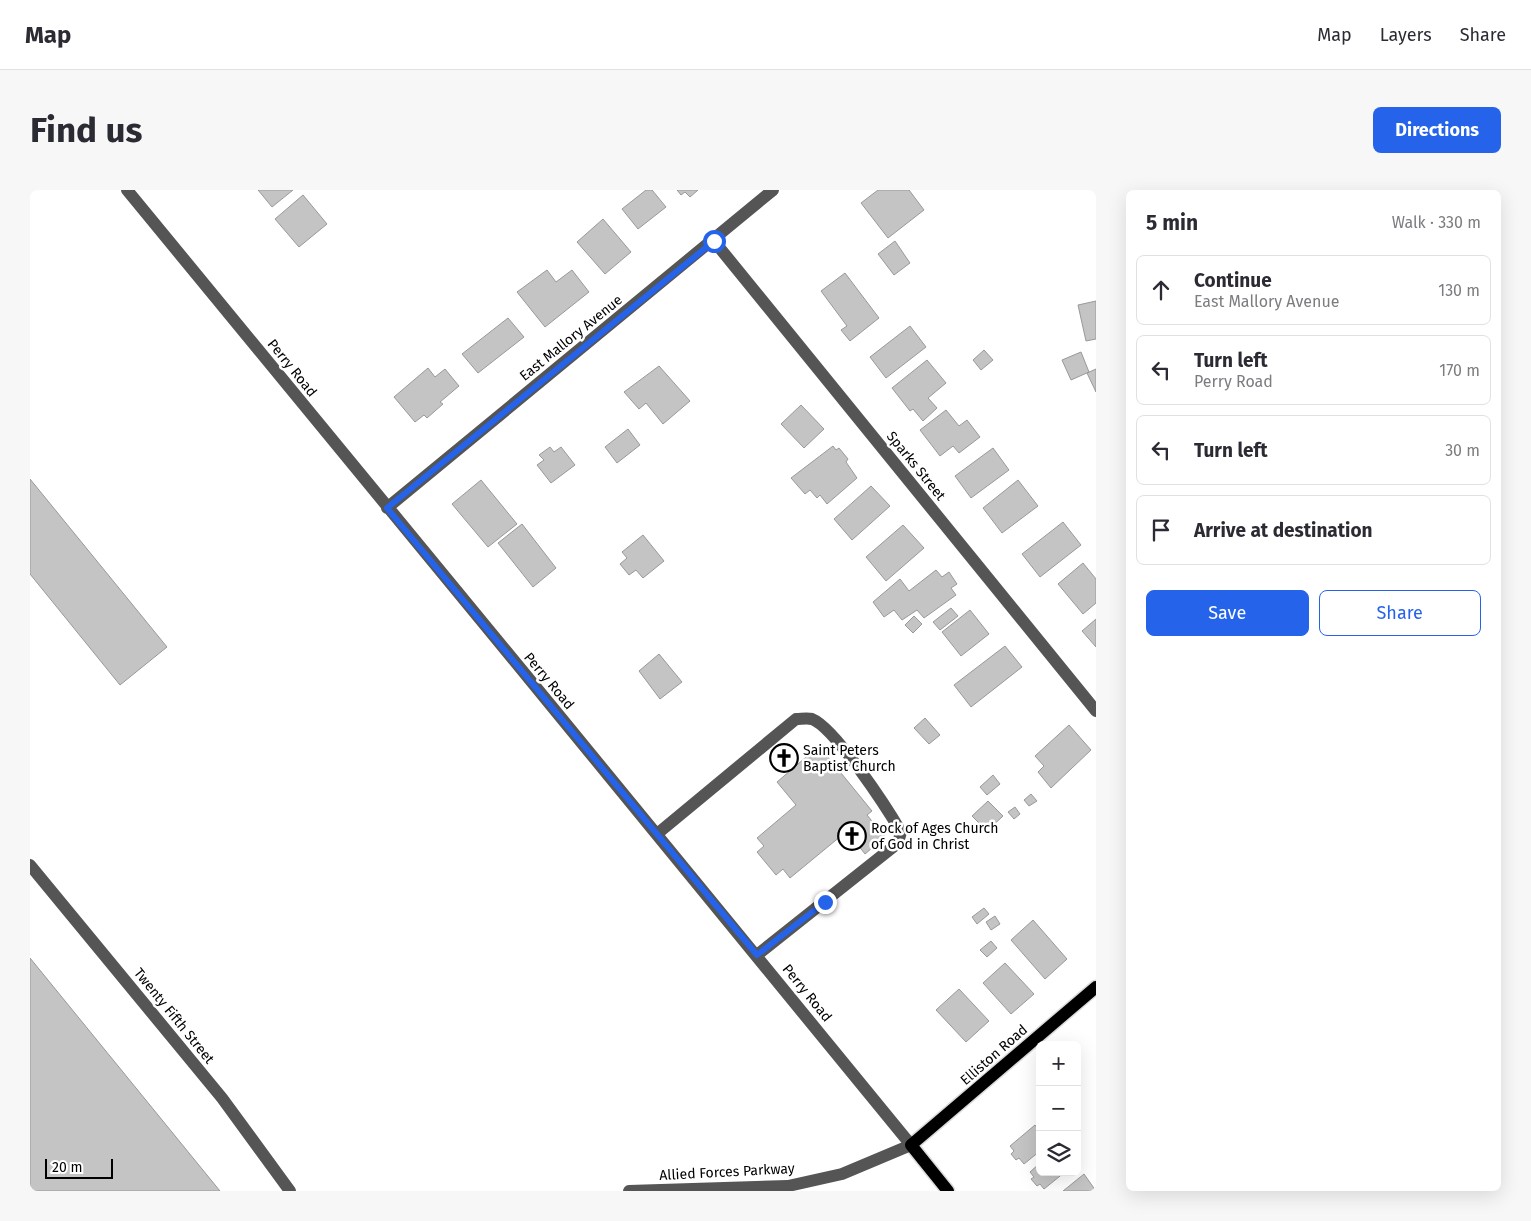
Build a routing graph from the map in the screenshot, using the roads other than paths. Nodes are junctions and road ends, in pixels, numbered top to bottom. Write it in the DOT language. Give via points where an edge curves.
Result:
graph roads {
  1 [pos="127,190"];
  2 [pos="773,190"];
  3 [pos="714,241"];
  4 [pos="387,508"];
  5 [pos="1096,711"];
  6 [pos="657,834"];
  7 [pos="30,864"];
  8 [pos="757,955"];
  9 [pos="1096,987"];
  10 [pos="911,1146"];
  11 [pos="290,1191"];
  12 [pos="629,1191"];
  13 [pos="948,1191"];
  1 -- 4 [label="street, Perry Road"];
  2 -- 3 [label="street, East Mallory Avenue"];
  3 -- 4 [label="street, East Mallory Avenue"];
  3 -- 5 [label="street, Sparks Street"];
  4 -- 6 [label="street, Perry Road"];
  6 -- 8 [label="street, Perry Road"];
  6 -- 8 [label="street" via="796,719 811,719 824,727 880,795 901,832 898,844"];
  7 -- 11 [label="street, Twenty Fifth Street" via="222,1098"];
  8 -- 10 [label="street, Perry Road"];
  9 -- 10 [label="main road, Elliston Road"];
  10 -- 12 [label="street, Allied Forces Parkway" via="842,1174 788,1186"];
  10 -- 13 [label="main road, Perry Road"];
}
